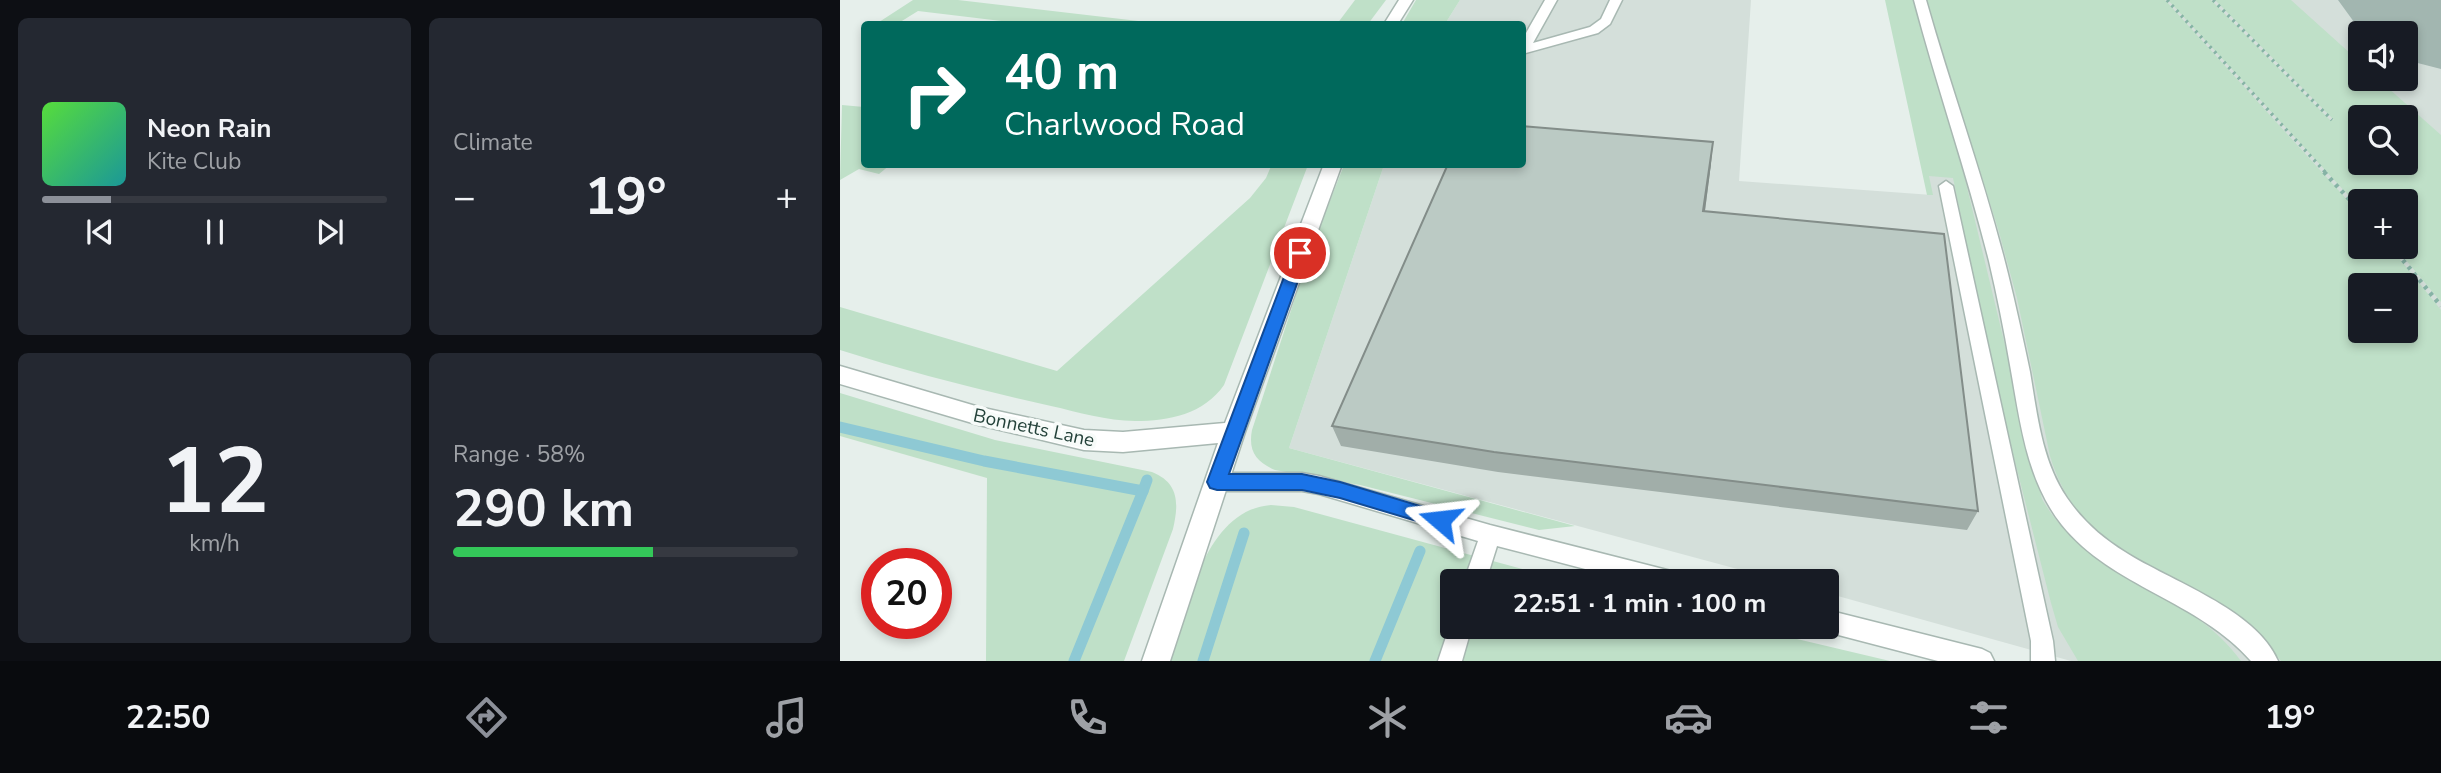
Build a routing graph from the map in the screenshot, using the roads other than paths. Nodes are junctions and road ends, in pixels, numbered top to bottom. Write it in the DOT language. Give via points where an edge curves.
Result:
graph roads {
  1 [pos="1406,0"];
  2 [pos="1551,0"];
  3 [pos="1616,0"];
  4 [pos="1920,0"];
  5 [pos="1393,21"];
  6 [pos="1526,45"];
  7 [pos="1526,49"];
  8 [pos="1332,168"];
  9 [pos="1946,186"];
  10 [pos="840,375"];
  11 [pos="1233,432"];
  12 [pos="1217,482"];
  13 [pos="1490,535"];
  14 [pos="1479,569"];
  15 [pos="1624,569"];
  16 [pos="1839,624"];
  17 [pos="1457,639"];
  18 [pos="1156,661"];
  19 [pos="1450,661"];
  20 [pos="1982,661"];
  21 [pos="2043,661"];
  22 [pos="2266,661"];
  1 -- 5 [label="street"];
  2 -- 6 [label="lane"];
  3 -- 7 [label="lane" via="1606,21 1594,30"];
  4 -- 22 [label="lane" via="1993,247 2033,443 2048,485 2092,541 2133,570 2229,623"];
  8 -- 11 [label="street"];
  9 -- 21 [label="lane"];
  10 -- 11 [label="street, Bonnetts Lane" via="979,416 1084,440 1123,442"];
  11 -- 12 [label="street"];
  12 -- 13 [label="lane" via="1319,485"];
  12 -- 18 [label="street"];
  13 -- 14 [label="lane"];
  13 -- 15 [label="lane"];
  16 -- 20 [label="lane"];
  17 -- 19 [label="lane"];
}
